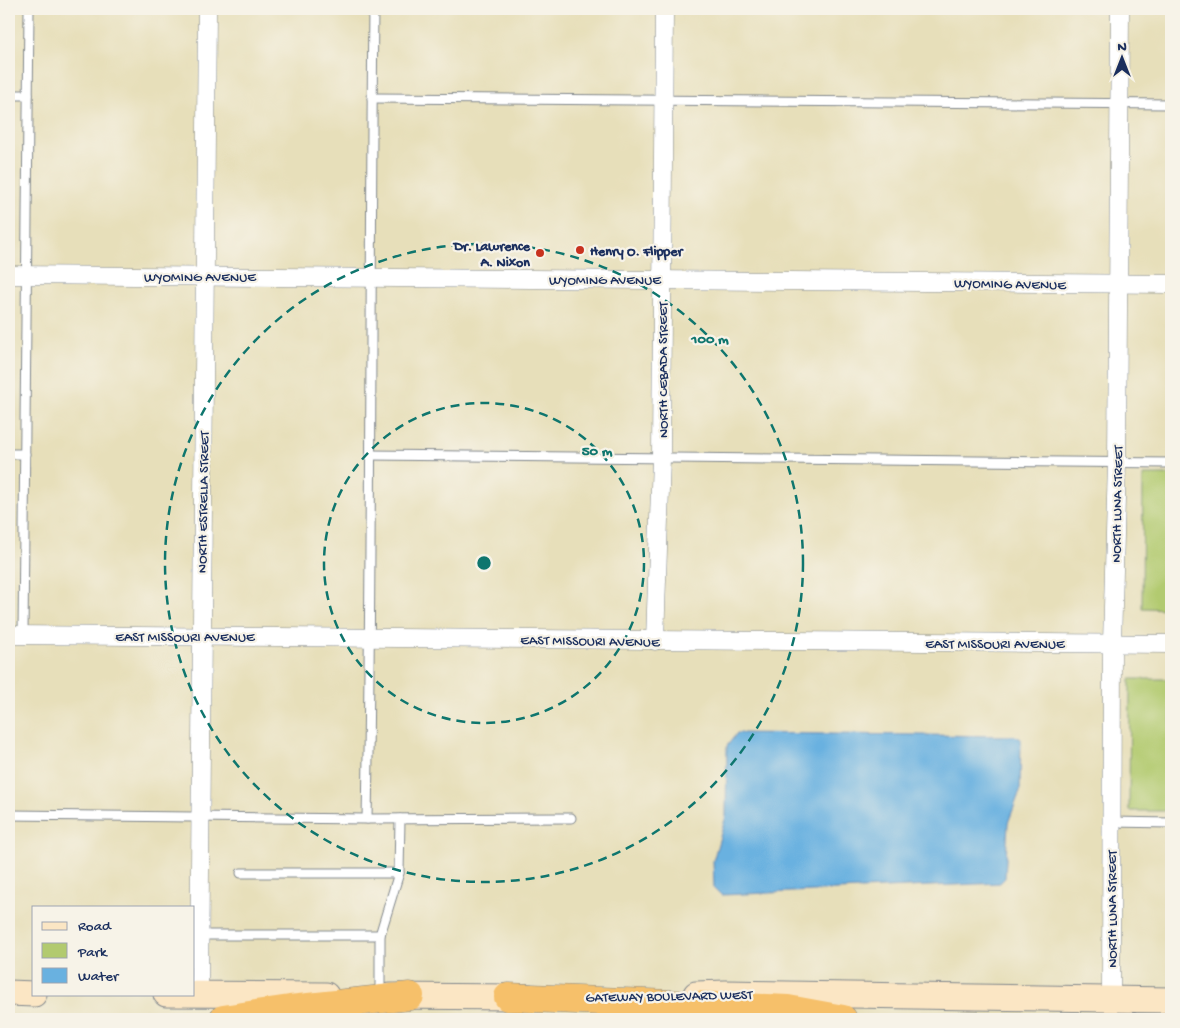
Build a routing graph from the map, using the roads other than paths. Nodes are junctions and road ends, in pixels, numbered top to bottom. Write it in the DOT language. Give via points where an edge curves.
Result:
graph roads {
  1 [pos="29,9"];
  2 [pos="207,9"];
  3 [pos="373,9"];
  4 [pos="664,9"];
  5 [pos="1120,9"];
  6 [pos="9,95"];
  7 [pos="28,95"];
  8 [pos="372,98"];
  9 [pos="664,101"];
  10 [pos="1120,103"];
  11 [pos="1171,104"];
  12 [pos="18,275"];
  13 [pos="204,276"];
  14 [pos="370,277"];
  15 [pos="662,279"];
  16 [pos="1119,284"];
  17 [pos="1171,284"];
  18 [pos="9,454"];
  19 [pos="25,454"];
  20 [pos="370,455"];
  21 [pos="661,458"];
  22 [pos="1117,462"];
  23 [pos="1171,463"];
  24 [pos="16,635"];
  25 [pos="200,636"];
  26 [pos="370,638"];
  27 [pos="655,641"];
  28 [pos="1112,644"];
  29 [pos="1171,644"];
  30 [pos="9,814"];
  31 [pos="200,817"];
  32 [pos="570,818"];
  33 [pos="367,819"];
  34 [pos="400,819"];
  35 [pos="1110,822"];
  36 [pos="1171,822"];
  37 [pos="241,873"];
  38 [pos="399,873"];
  39 [pos="199,935"];
  40 [pos="380,935"];
  41 [pos="9,993"];
  42 [pos="32,994"];
  43 [pos="195,994"];
  44 [pos="199,994"];
  45 [pos="380,996"];
  46 [pos="410,996"];
  47 [pos="508,996"];
  48 [pos="1111,999"];
  49 [pos="1171,1000"];
  50 [pos="223,1019"];
  51 [pos="843,1019"];
  1 -- 7 [label="lane"];
  2 -- 13 [label="street, NORTH ESTRELLA STREET"];
  3 -- 8 [label="lane"];
  4 -- 9 [label="street, NORTH CEBADA STREET"];
  5 -- 10 [label="street, NORTH LUNA STREET"];
  6 -- 7 [label="lane"];
  7 -- 12 [label="lane"];
  8 -- 9 [label="lane"];
  8 -- 14 [label="lane"];
  9 -- 10 [label="lane"];
  9 -- 15 [label="street, NORTH CEBADA STREET"];
  10 -- 11 [label="lane"];
  10 -- 16 [label="street, NORTH LUNA STREET"];
  12 -- 13 [label="street, WYOMING AVENUE"];
  12 -- 19 [label="lane"];
  13 -- 14 [label="street, WYOMING AVENUE"];
  13 -- 25 [label="street, NORTH ESTRELLA STREET"];
  14 -- 15 [label="street, WYOMING AVENUE"];
  14 -- 20 [label="lane"];
  15 -- 16 [label="street, WYOMING AVENUE"];
  15 -- 21 [label="street, NORTH CEBADA STREET"];
  16 -- 17 [label="street, WYOMING AVENUE"];
  16 -- 22 [label="street, NORTH LUNA STREET"];
  18 -- 19 [label="lane"];
  19 -- 24 [label="lane"];
  20 -- 21 [label="lane"];
  20 -- 26 [label="lane"];
  21 -- 22 [label="lane"];
  21 -- 27 [label="street, NORTH CEBADA STREET"];
  22 -- 23 [label="lane"];
  22 -- 28 [label="street, NORTH LUNA STREET"];
  24 -- 25 [label="street, EAST MISSOURI AVENUE"];
  25 -- 26 [label="street, EAST MISSOURI AVENUE"];
  25 -- 31 [label="street, NORTH ESTRELLA STREET"];
  26 -- 27 [label="street, EAST MISSOURI AVENUE"];
  26 -- 33 [label="lane"];
  27 -- 28 [label="street, EAST MISSOURI AVENUE"];
  28 -- 29 [label="street, EAST MISSOURI AVENUE"];
  28 -- 35 [label="street, NORTH LUNA STREET"];
  30 -- 31 [label="lane"];
  31 -- 33 [label="lane"];
  31 -- 39 [label="street, NORTH ESTRELLA STREET"];
  32 -- 34 [label="lane"];
  33 -- 34 [label="lane"];
  34 -- 38 [label="lane"];
  35 -- 36 [label="lane"];
  35 -- 48 [label="street, NORTH LUNA STREET"];
  37 -- 38 [label="lane"];
  38 -- 40 [label="lane"];
  39 -- 40 [label="lane"];
  39 -- 44 [label="street, NORTH ESTRELLA STREET"];
  40 -- 45 [label="lane"];
  41 -- 42 [label="main road"];
  43 -- 44 [label="main road, GATEWAY BOULEVARD WEST"];
  44 -- 45 [label="main road, GATEWAY BOULEVARD WEST"];
  45 -- 46 [label="main road, GATEWAY BOULEVARD WEST"];
  46 -- 47 [label="main road, GATEWAY BOULEVARD WEST"];
  46 -- 50 [label="highway"];
  47 -- 48 [label="main road, GATEWAY BOULEVARD WEST" via="648,997 725,993"];
  47 -- 51 [label="highway" via="788,1009"];
  48 -- 49 [label="main road, GATEWAY BOULEVARD WEST"];
}
